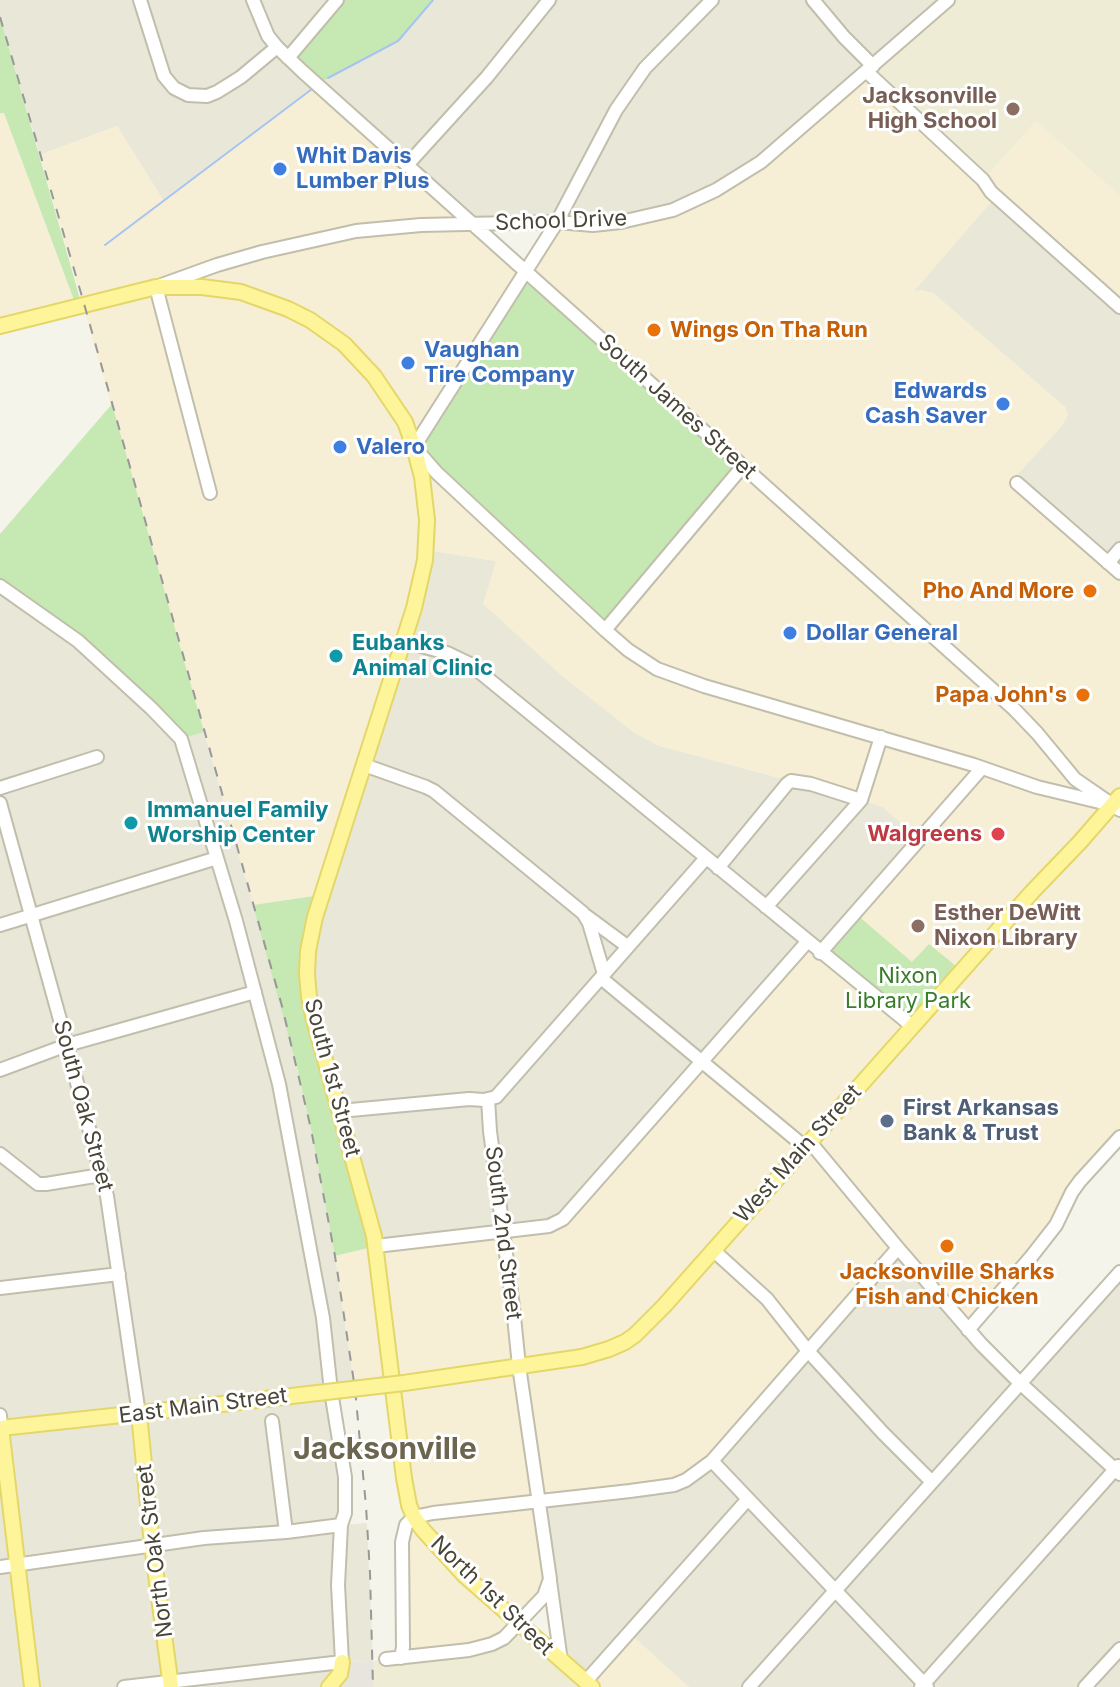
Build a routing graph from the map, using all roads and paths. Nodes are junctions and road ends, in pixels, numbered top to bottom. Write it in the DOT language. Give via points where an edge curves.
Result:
graph roads {
  1 [pos="140,0"];
  2 [pos="253,0"];
  3 [pos="337,0"];
  4 [pos="549,0"];
  5 [pos="712,0"];
  6 [pos="813,0"];
  7 [pos="948,0"];
  8 [pos="277,47"];
  9 [pos="288,58"];
  10 [pos="870,69"];
  11 [pos="407,165"];
  12 [pos="557,222"];
  13 [pos="473,224"];
  14 [pos="527,271"];
  15 [pos="156,287"];
  16 [pos="1120,307"];
  17 [pos="0,326"];
  18 [pos="414,447"];
  19 [pos="743,466"];
  20 [pos="1017,483"];
  21 [pos="210,493"];
  22 [pos="1120,549"];
  23 [pos="1108,563"];
  24 [pos="1120,573"];
  25 [pos="0,586"];
  26 [pos="605,630"];
  27 [pos="403,641"];
  28 [pos="881,737"];
  29 [pos="97,757"];
  30 [pos="364,765"];
  31 [pos="982,768"];
  32 [pos="0,788"];
  33 [pos="861,800"];
  34 [pos="0,803"];
  35 [pos="1117,804"];
  36 [pos="217,858"];
  37 [pos="706,858"];
  38 [pos="718,868"];
  39 [pos="766,907"];
  40 [pos="583,913"];
  41 [pos="31,916"];
  42 [pos="0,925"];
  43 [pos="807,942"];
  44 [pos="627,946"];
  45 [pos="820,953"];
  46 [pos="603,976"];
  47 [pos="255,992"];
  48 [pos="912,1026"];
  49 [pos="67,1045"];
  50 [pos="703,1061"];
  51 [pos="0,1070"];
  52 [pos="488,1099"];
  53 [pos="340,1111"];
  54 [pos="1120,1137"];
  55 [pos="808,1144"];
  56 [pos="0,1154"];
  57 [pos="101,1175"];
  58 [pos="503,1231"];
  59 [pos="376,1246"];
  60 [pos="898,1248"];
  61 [pos="713,1250"];
  62 [pos="1120,1272"];
  63 [pos="119,1274"];
  64 [pos="0,1288"];
  65 [pos="968,1330"];
  66 [pos="808,1351"];
  67 [pos="519,1366"];
  68 [pos="404,1383"];
  69 [pos="1020,1383"];
  70 [pos="395,1398"];
  71 [pos="139,1414"];
  72 [pos="272,1421"];
  73 [pos="1,1422"];
  74 [pos="712,1461"];
  75 [pos="1118,1469"];
  76 [pos="932,1482"];
  77 [pos="748,1499"];
  78 [pos="539,1501"];
  79 [pos="414,1517"];
  80 [pos="341,1525"];
  81 [pos="286,1532"];
  82 [pos="152,1545"];
  83 [pos="18,1564"];
  84 [pos="0,1567"];
  85 [pos="550,1579"];
  86 [pos="835,1590"];
  87 [pos="520,1623"];
  88 [pos="1120,1649"];
  89 [pos="401,1658"];
  90 [pos="386,1659"];
  91 [pos="561,1661"];
  92 [pos="342,1662"];
  93 [pos="171,1684"];
  94 [pos="589,1684"];
  95 [pos="924,1686"];
  96 [pos="32,1687"];
  97 [pos="124,1687"];
  98 [pos="329,1687"];
  99 [pos="749,1687"];
  100 [pos="1085,1687"];
  1 -- 8 [label="street" via="164,76 188,95 217,92"];
  2 -- 8 [label="street, South James Street"];
  3 -- 9 [label="street"];
  4 -- 11 [label="street"];
  5 -- 12 [label="street" via="638,78"];
  6 -- 10 [label="street"];
  7 -- 10 [label="street, School Drive"];
  8 -- 9 [label="street, South James Street"];
  9 -- 11 [label="street, South James Street"];
  10 -- 12 [label="street, School Drive" via="761,162 703,197 661,214 621,222"];
  10 -- 16 [label="street" via="991,192"];
  11 -- 13 [label="street, South James Street"];
  12 -- 13 [label="street, School Drive"];
  12 -- 14 [label="street"];
  13 -- 14 [label="street, South James Street"];
  13 -- 15 [label="street, School Drive" via="389,227 330,236"];
  14 -- 18 [label="street"];
  14 -- 19 [label="street, South James Street"];
  15 -- 17 [label="main road, South 1st Street"];
  15 -- 18 [label="main road, South 1st Street" via="241,292 310,320 365,365 405,422"];
  15 -- 21 [label="street"];
  18 -- 26 [label="street"];
  18 -- 27 [label="main road, South 1st Street" via="428,533 421,584"];
  19 -- 26 [label="street"];
  19 -- 35 [label="street, South James Street" via="1014,709 1075,779"];
  20 -- 23 [label="street"];
  22 -- 23 [label="street"];
  23 -- 24 [label="street"];
  25 -- 36 [label="street" via="78,641 181,739"];
  26 -- 28 [label="street" via="642,660 677,677"];
  27 -- 30 [label="main road, South 1st Street"];
  27 -- 37 [label="street" via="470,664"];
  28 -- 31 [label="street"];
  28 -- 33 [label="street"];
  29 -- 32 [label="street"];
  30 -- 40 [label="street" via="434,791"];
  30 -- 53 [label="main road, South 1st Street" via="315,917 307,962 311,1009"];
  31 -- 35 [label="street" via="1037,787"];
  31 -- 45 [label="street"];
  33 -- 38 [label="street" via="791,781"];
  33 -- 39 [label="street"];
  34 -- 41 [label="street, South Oak Street"];
  35 -- 48 [label="main road, West Main Street"];
  36 -- 41 [label="street"];
  36 -- 47 [label="street"];
  37 -- 38 [label="street"];
  37 -- 44 [label="street"];
  38 -- 39 [label="street"];
  39 -- 43 [label="street"];
  40 -- 44 [label="street"];
  40 -- 46 [label="street"];
  41 -- 42 [label="street"];
  41 -- 49 [label="street, South Oak Street"];
  43 -- 45 [label="street"];
  43 -- 50 [label="street"];
  44 -- 46 [label="street"];
  45 -- 48 [label="street"];
  46 -- 50 [label="street"];
  46 -- 52 [label="street" via="501,1092"];
  47 -- 49 [label="street"];
  47 -- 80 [label="street" via="279,1084 323,1318 345,1477"];
  48 -- 55 [label="main road, West Main Street"];
  49 -- 51 [label="street"];
  49 -- 57 [label="street, South Oak Street"];
  50 -- 55 [label="street"];
  50 -- 58 [label="street" via="563,1219 549,1226"];
  52 -- 53 [label="street"];
  52 -- 58 [label="street, South 2nd Street"];
  53 -- 59 [label="main road, South 1st Street"];
  54 -- 65 [label="street" via="1080,1181 1031,1257"];
  55 -- 60 [label="street"];
  55 -- 61 [label="main road, West Main Street"];
  56 -- 57 [label="street" via="38,1184"];
  57 -- 63 [label="street, South Oak Street"];
  58 -- 59 [label="street"];
  58 -- 67 [label="street, South 2nd Street"];
  59 -- 70 [label="main road, South 1st Street"];
  60 -- 65 [label="street"];
  60 -- 66 [label="street"];
  61 -- 66 [label="street" via="767,1299"];
  61 -- 67 [label="main road, West Main Street" via="625,1342 582,1357"];
  62 -- 69 [label="street"];
  63 -- 64 [label="street"];
  63 -- 71 [label="street, South Oak Street"];
  65 -- 69 [label="street"];
  66 -- 74 [label="street"];
  66 -- 76 [label="street"];
  67 -- 68 [label="main road, West Main Street"];
  67 -- 78 [label="street, South 2nd Street"];
  68 -- 71 [label="main road, East Main Street, bridge"];
  69 -- 75 [label="street"];
  69 -- 76 [label="street"];
  70 -- 79 [label="main road, North 1st Street"];
  71 -- 73 [label="main road, East Main Street"];
  71 -- 82 [label="main road, North Oak Street"];
  72 -- 81 [label="street"];
  73 -- 83 [label="main road"];
  74 -- 77 [label="street"];
  74 -- 78 [label="street" via="674,1485"];
  75 -- 95 [label="street"];
  76 -- 86 [label="street"];
  77 -- 86 [label="street"];
  77 -- 94 [label="street"];
  78 -- 79 [label="street"];
  78 -- 85 [label="street, South 2nd Street"];
  79 -- 87 [label="main road, North 1st Street" via="464,1575"];
  79 -- 89 [label="street" via="402,1542"];
  80 -- 81 [label="street"];
  80 -- 92 [label="street"];
  81 -- 82 [label="street"];
  82 -- 83 [label="street"];
  82 -- 93 [label="main road, North Oak Street"];
  83 -- 84 [label="street"];
  83 -- 96 [label="main road"];
  85 -- 87 [label="street" via="544,1596"];
  85 -- 91 [label="street, South 2nd Street"];
  86 -- 95 [label="street"];
  86 -- 99 [label="street"];
  87 -- 89 [label="street" via="492,1644"];
  87 -- 91 [label="main road, North 1st Street"];
  88 -- 100 [label="street"];
  89 -- 90 [label="street"];
  91 -- 94 [label="main road, North 1st Street"];
  92 -- 93 [label="street"];
  92 -- 98 [label="main road"];
  93 -- 97 [label="street"];
}
